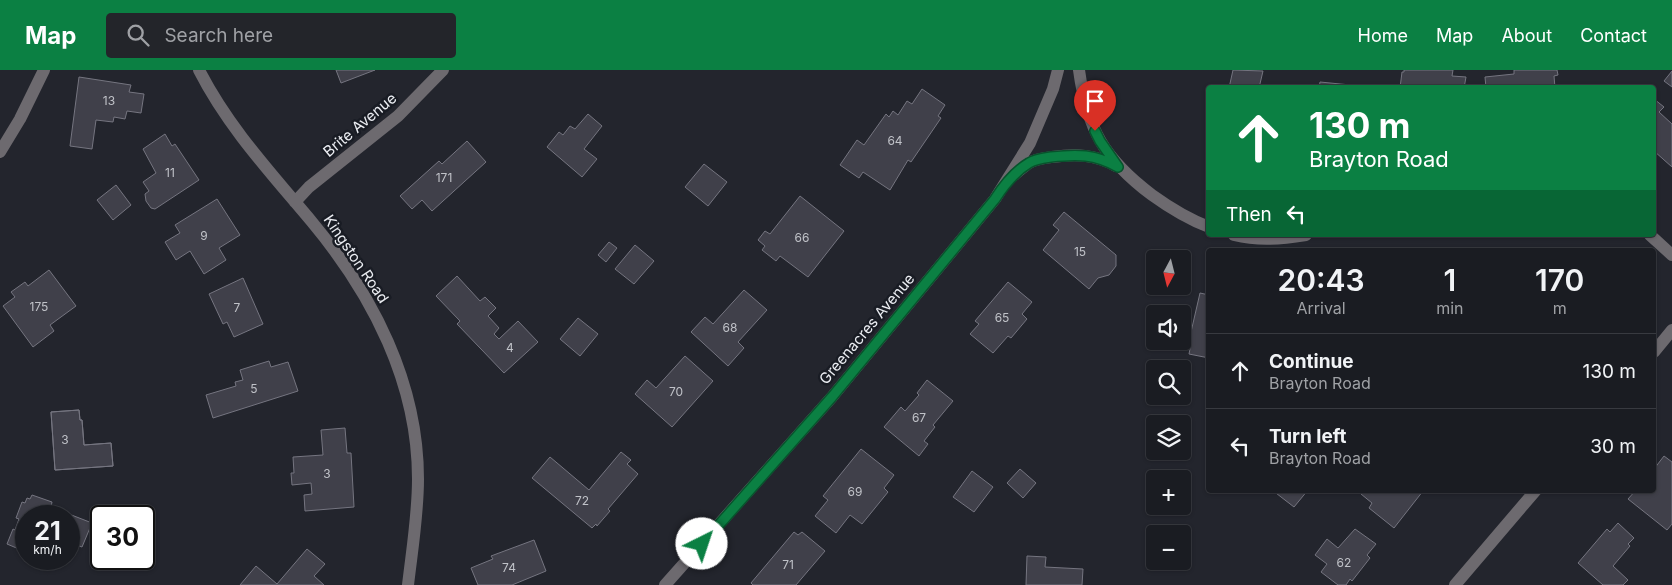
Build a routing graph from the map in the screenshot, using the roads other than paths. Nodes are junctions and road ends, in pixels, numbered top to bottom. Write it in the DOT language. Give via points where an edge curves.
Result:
graph roads {
  1 [pos="44,70"];
  2 [pos="199,70"];
  3 [pos="443,70"];
  4 [pos="1058,70"];
  5 [pos="1079,70"];
  6 [pos="0,152"];
  7 [pos="1118,167"];
  8 [pos="1006,182"];
  9 [pos="295,202"];
  10 [pos="1206,226"];
  11 [pos="1242,237"];
  12 [pos="1295,237"];
  13 [pos="1652,237"];
  14 [pos="1672,255"];
  15 [pos="1672,330"];
  16 [pos="1656,350"];
  17 [pos="1533,493"];
  18 [pos="408,585"];
  19 [pos="665,585"];
  20 [pos="1455,585"];
  1 -- 6 [label="street"];
  2 -- 9 [label="street, Kingston Road" via="247,146"];
  3 -- 9 [label="street, Brite Avenue" via="398,116"];
  4 -- 8 [label="street, Greenacres Avenue" via="1030,143"];
  5 -- 7 [label="street" via="1090,121"];
  7 -- 8 [label="street" via="1092,156 1070,154 1030,162"];
  7 -- 10 [label="street" via="1164,204"];
  8 -- 19 [label="street, Greenacres Avenue" via="832,397"];
  9 -- 18 [label="street, Kingston Road" via="356,281 389,342 403,380 412,415 418,479 416,533"];
  11 -- 12 [label="street" via="1279,240"];
  13 -- 14 [label="street"];
  15 -- 16 [label="street"];
  17 -- 20 [label="street"];
}
